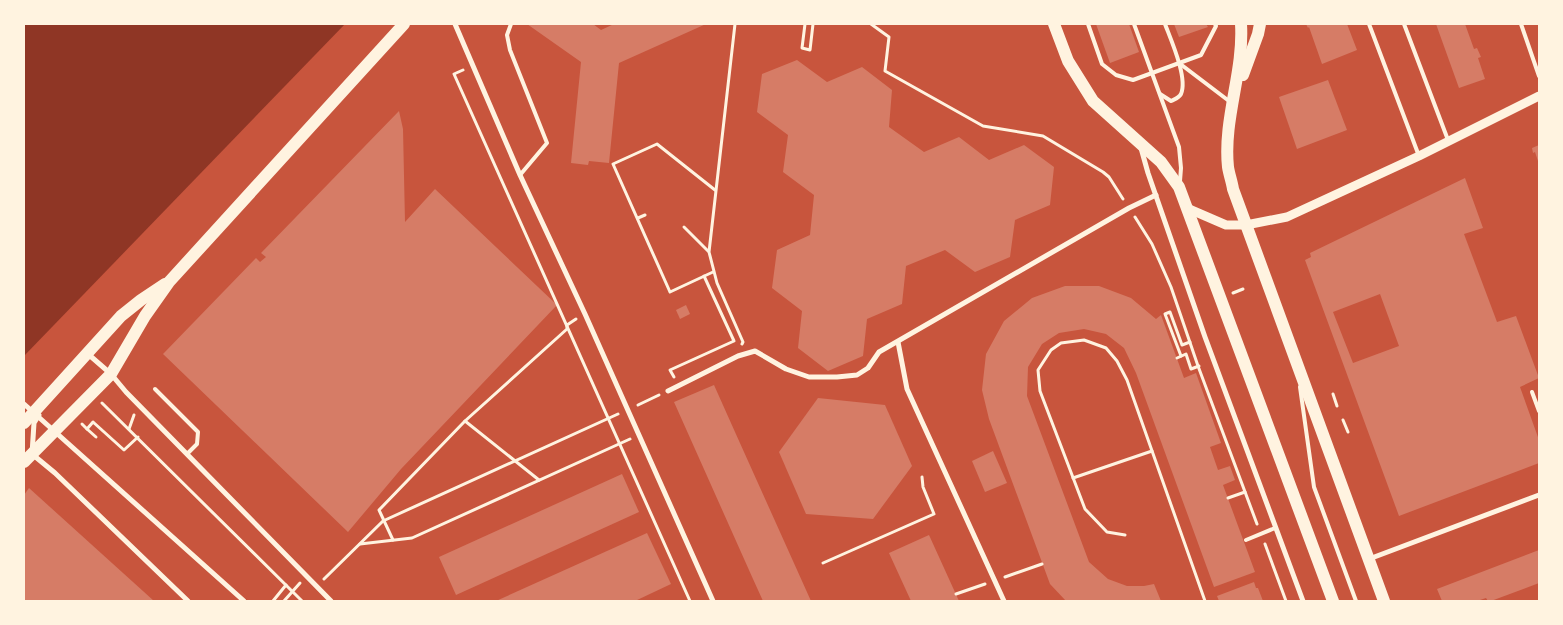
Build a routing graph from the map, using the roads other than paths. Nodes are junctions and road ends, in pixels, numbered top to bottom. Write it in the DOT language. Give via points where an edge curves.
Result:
graph roads {
  1 [pos="455,24"];
  2 [pos="511,24"];
  3 [pos="1054,24"];
  4 [pos="1088,24"];
  5 [pos="1134,24"];
  6 [pos="1165,24"];
  7 [pos="1215,24"];
  8 [pos="1241,24"];
  9 [pos="1260,24"];
  10 [pos="1369,24"];
  11 [pos="1404,24"];
  12 [pos="1521,24"];
  13 [pos="404,26"];
  14 [pos="1179,63"];
  15 [pos="1152,73"];
  16 [pos="1539,76"];
  17 [pos="1160,94"];
  18 [pos="1539,96"];
  19 [pos="1232,104"];
  20 [pos="1449,142"];
  21 [pos="1140,143"];
  22 [pos="1419,156"];
  23 [pos="520,175"];
  24 [pos="1179,187"];
  25 [pos="1156,196"];
  26 [pos="1189,210"];
  27 [pos="1246,225"];
  28 [pos="169,282"];
  29 [pos="898,342"];
  30 [pos="87,354"];
  31 [pos="1296,364"];
  32 [pos="111,374"];
  33 [pos="155,389"];
  34 [pos="668,391"];
  35 [pos="1532,392"];
  36 [pos="48,396"];
  37 [pos="24,404"];
  38 [pos="1539,411"];
  39 [pos="24,422"];
  40 [pos="187,454"];
  41 [pos="28,458"];
  42 [pos="1539,495"];
  43 [pos="1275,528"];
  44 [pos="1246,540"];
  45 [pos="1368,559"];
  46 [pos="188,601"];
  47 [pos="244,601"];
  48 [pos="331,601"];
  49 [pos="713,601"];
  50 [pos="1004,601"];
  51 [pos="1303,601"];
  52 [pos="1334,601"];
  53 [pos="1356,601"];
  54 [pos="1384,601"];
  1 -- 23 [label="street"];
  2 -- 23 [label="lane" via="507,35 510,50 547,143"];
  3 -- 21 [label="main road" via="1068,61 1093,101"];
  4 -- 15 [label="lane" via="1102,64 1116,75 1133,80"];
  5 -- 15 [label="lane"];
  6 -- 14 [label="lane"];
  7 -- 14 [label="lane" via="1201,55"];
  8 -- 19 [label="main road" via="1240,56"];
  9 -- 19 [label="main road"];
  10 -- 22 [label="lane"];
  11 -- 20 [label="lane"];
  12 -- 16 [label="lane"];
  13 -- 28 [label="main road"];
  14 -- 15 [label="lane"];
  14 -- 17 [label="lane" via="1182,93 1172,101"];
  14 -- 19 [label="lane"];
  15 -- 17 [label="lane"];
  17 -- 24 [label="lane" via="1179,147"];
  18 -- 20 [label="street"];
  19 -- 27 [label="main road" via="1228,167"];
  20 -- 22 [label="street"];
  21 -- 24 [label="main road" via="1161,162"];
  21 -- 25 [label="street"];
  22 -- 27 [label="street" via="1287,218"];
  23 -- 49 [label="street"];
  24 -- 26 [label="main road"];
  25 -- 29 [label="street"];
  25 -- 43 [label="street"];
  26 -- 27 [label="street" via="1226,225"];
  26 -- 52 [label="main road"];
  27 -- 31 [label="main road"];
  28 -- 30 [label="main road" via="122,316"];
  28 -- 32 [label="main road"];
  29 -- 34 [label="street" via="879,352 868,368 857,375 809,378 755,351 738,356"];
  29 -- 50 [label="street" via="907,389"];
  30 -- 32 [label="street"];
  30 -- 36 [label="main road"];
  31 -- 45 [label="main road"];
  31 -- 53 [label="lane" via="1314,488"];
  32 -- 40 [label="street"];
  32 -- 41 [label="main road"];
  33 -- 40 [label="lane" via="198,432 197,444"];
  35 -- 38 [label="lane"];
  36 -- 39 [label="main road"];
  36 -- 41 [label="street" via="34,424"];
  37 -- 47 [label="street"];
  40 -- 48 [label="street"];
  41 -- 46 [label="street" via="55,473"];
  42 -- 45 [label="street"];
  43 -- 44 [label="lane"];
  43 -- 51 [label="street"];
  45 -- 54 [label="main road"];
}
